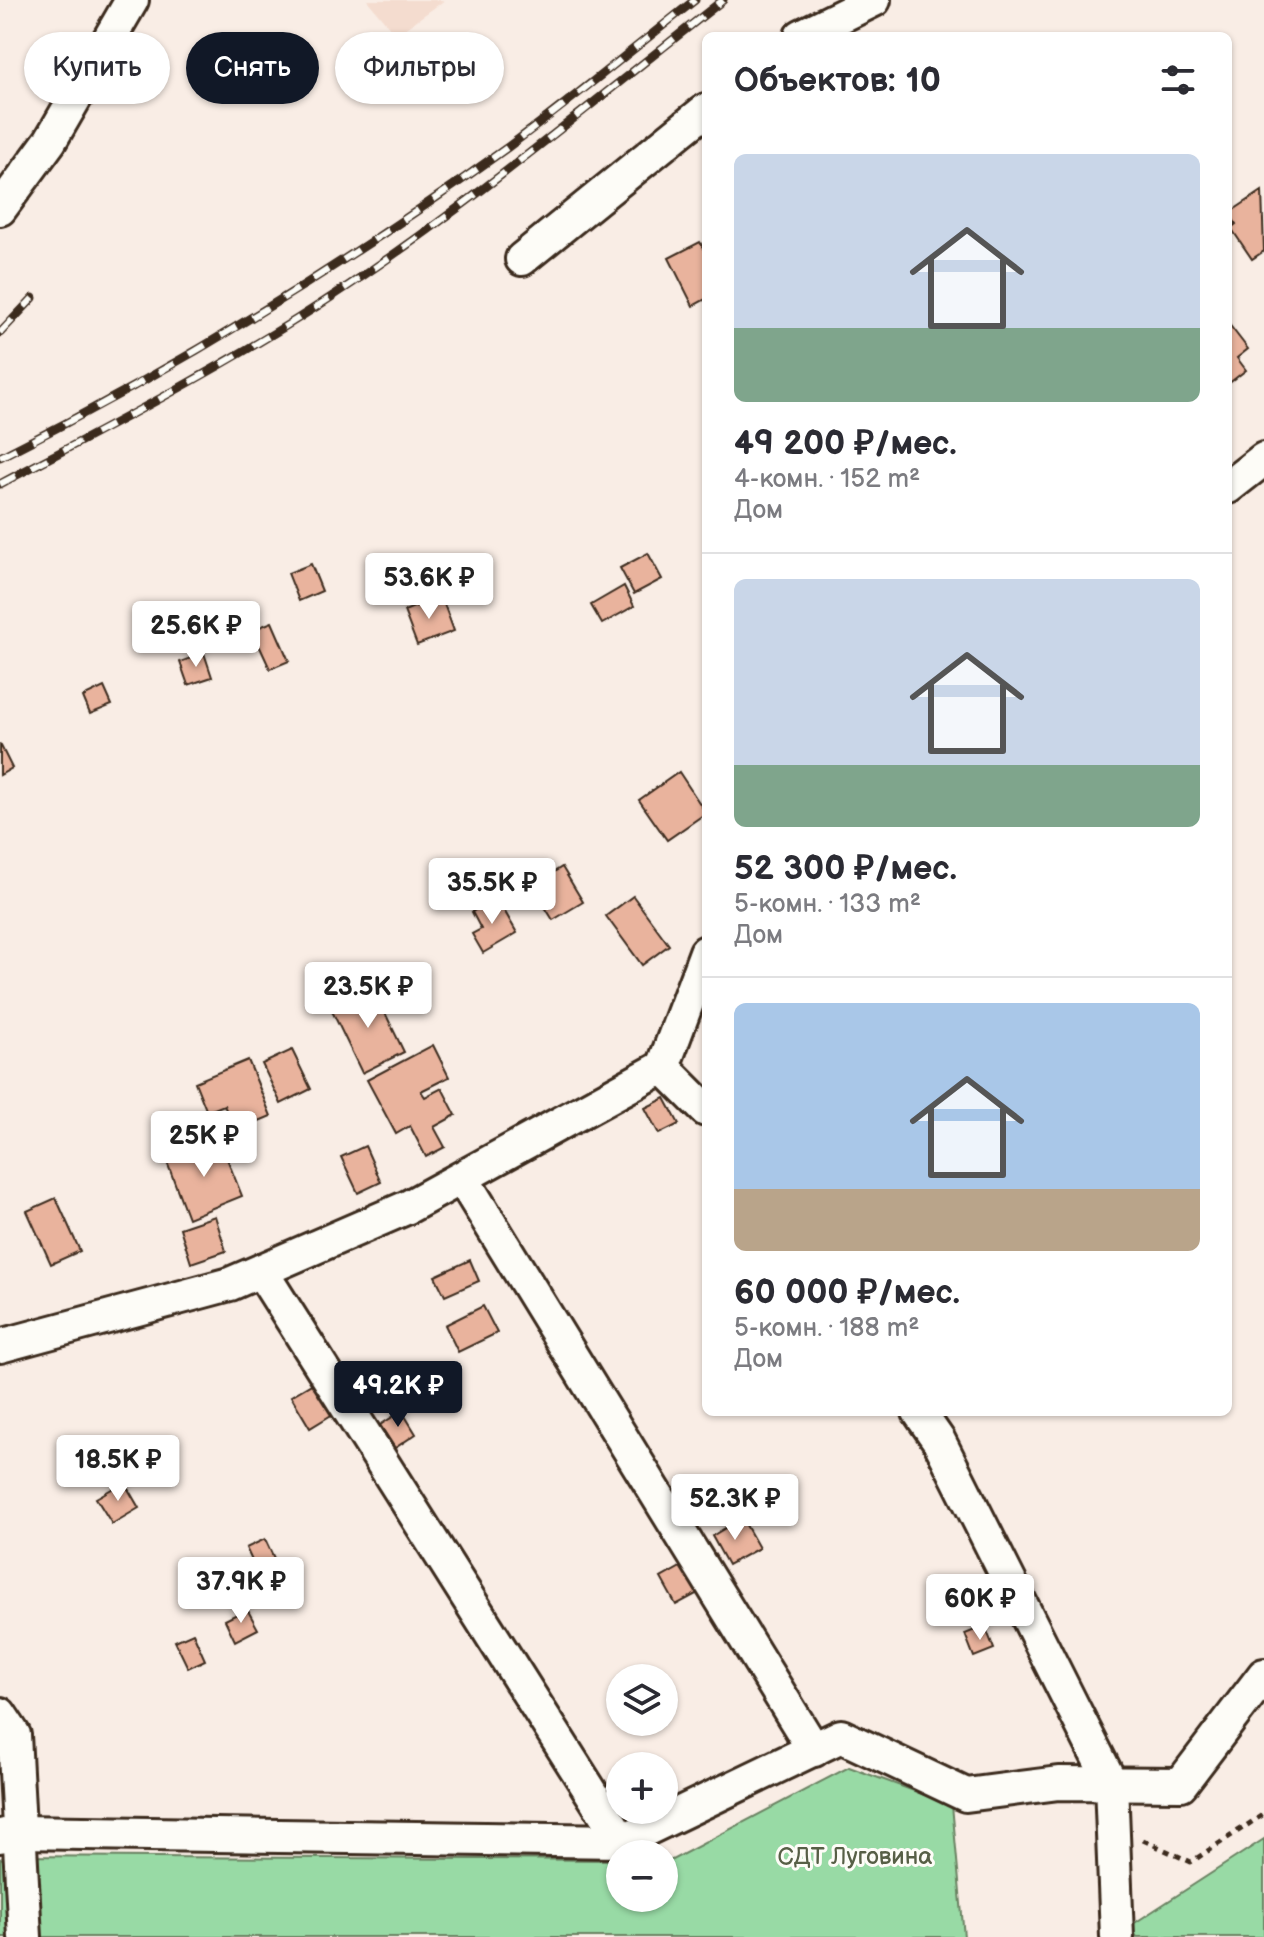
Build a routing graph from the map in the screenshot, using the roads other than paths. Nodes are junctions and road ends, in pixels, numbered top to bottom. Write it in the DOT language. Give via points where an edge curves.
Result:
graph roads {
  1 [pos="132,0"];
  2 [pos="874,0"];
  3 [pos="809,32"];
  4 [pos="702,113"];
  5 [pos="0,209"];
  6 [pos="522,259"];
  7 [pos="1264,459"];
  8 [pos="1232,484"];
  9 [pos="702,963"];
  10 [pos="663,1067"];
  11 [pos="702,1106"];
  12 [pos="462,1178"];
  13 [pos="261,1271"];
  14 [pos="0,1346"];
  15 [pos="922,1416"];
  16 [pos="1264,1675"];
  17 [pos="0,1714"];
  18 [pos="814,1750"];
  19 [pos="1111,1783"];
  20 [pos="9,1834"];
  21 [pos="621,1840"];
  22 [pos="624,1840"];
  23 [pos="606,1841"];
  24 [pos="25,1937"];
  25 [pos="1117,1937"];
  1 -- 5 [label="street" via="50,141"];
  2 -- 3 [label="street"];
  4 -- 6 [label="street"];
  7 -- 8 [label="street"];
  9 -- 10 [label="street"];
  10 -- 11 [label="street"];
  10 -- 12 [label="street"];
  12 -- 13 [label="street"];
  12 -- 18 [label="street"];
  13 -- 14 [label="street"];
  13 -- 21 [label="street"];
  15 -- 19 [label="street"];
  16 -- 19 [label="street" via="1181,1784"];
  17 -- 20 [label="street" via="14,1735"];
  18 -- 19 [label="street" via="841,1736 966,1795 1059,1783"];
  18 -- 22 [label="street"];
  19 -- 25 [label="street"];
  20 -- 23 [label="street"];
  20 -- 24 [label="street"];
}
